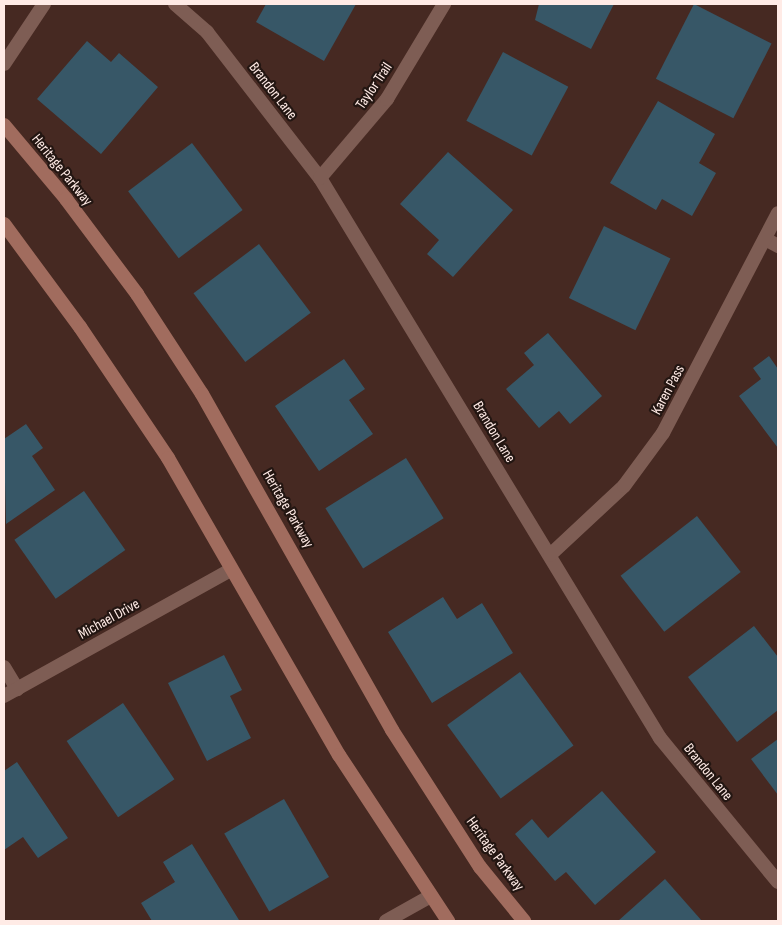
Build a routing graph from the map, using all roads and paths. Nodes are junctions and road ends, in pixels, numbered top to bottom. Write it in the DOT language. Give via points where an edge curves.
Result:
graph roads {
  1 [pos="44,4"];
  2 [pos="175,4"];
  3 [pos="444,4"];
  4 [pos="4,64"];
  5 [pos="4,125"];
  6 [pos="320,178"];
  7 [pos="778,213"];
  8 [pos="4,224"];
  9 [pos="765,239"];
  10 [pos="778,246"];
  11 [pos="550,555"];
  12 [pos="230,570"];
  13 [pos="4,667"];
  14 [pos="17,689"];
  15 [pos="4,696"];
  16 [pos="778,882"];
  17 [pos="430,897"];
  18 [pos="386,921"];
  19 [pos="448,921"];
  20 [pos="524,921"];
  1 -- 4 [label="street"];
  2 -- 6 [label="street, Brandon Lane" via="207,32"];
  3 -- 6 [label="street, Taylor Trail" via="387,99"];
  5 -- 20 [label="main road, Heritage Parkway" via="78,214 197,385 392,730 480,867"];
  6 -- 11 [label="street, Brandon Lane"];
  7 -- 9 [label="street, Karen Pass"];
  8 -- 12 [label="main road" via="80,327 168,458"];
  9 -- 10 [label="street"];
  9 -- 11 [label="street, Karen Pass" via="664,433 624,486"];
  11 -- 16 [label="street, Brandon Lane" via="660,738"];
  12 -- 14 [label="street, Michael Drive"];
  12 -- 17 [label="main road" via="339,756"];
  13 -- 14 [label="street"];
  14 -- 15 [label="street, Michael Drive"];
  17 -- 18 [label="street"];
  17 -- 19 [label="main road"];
}
